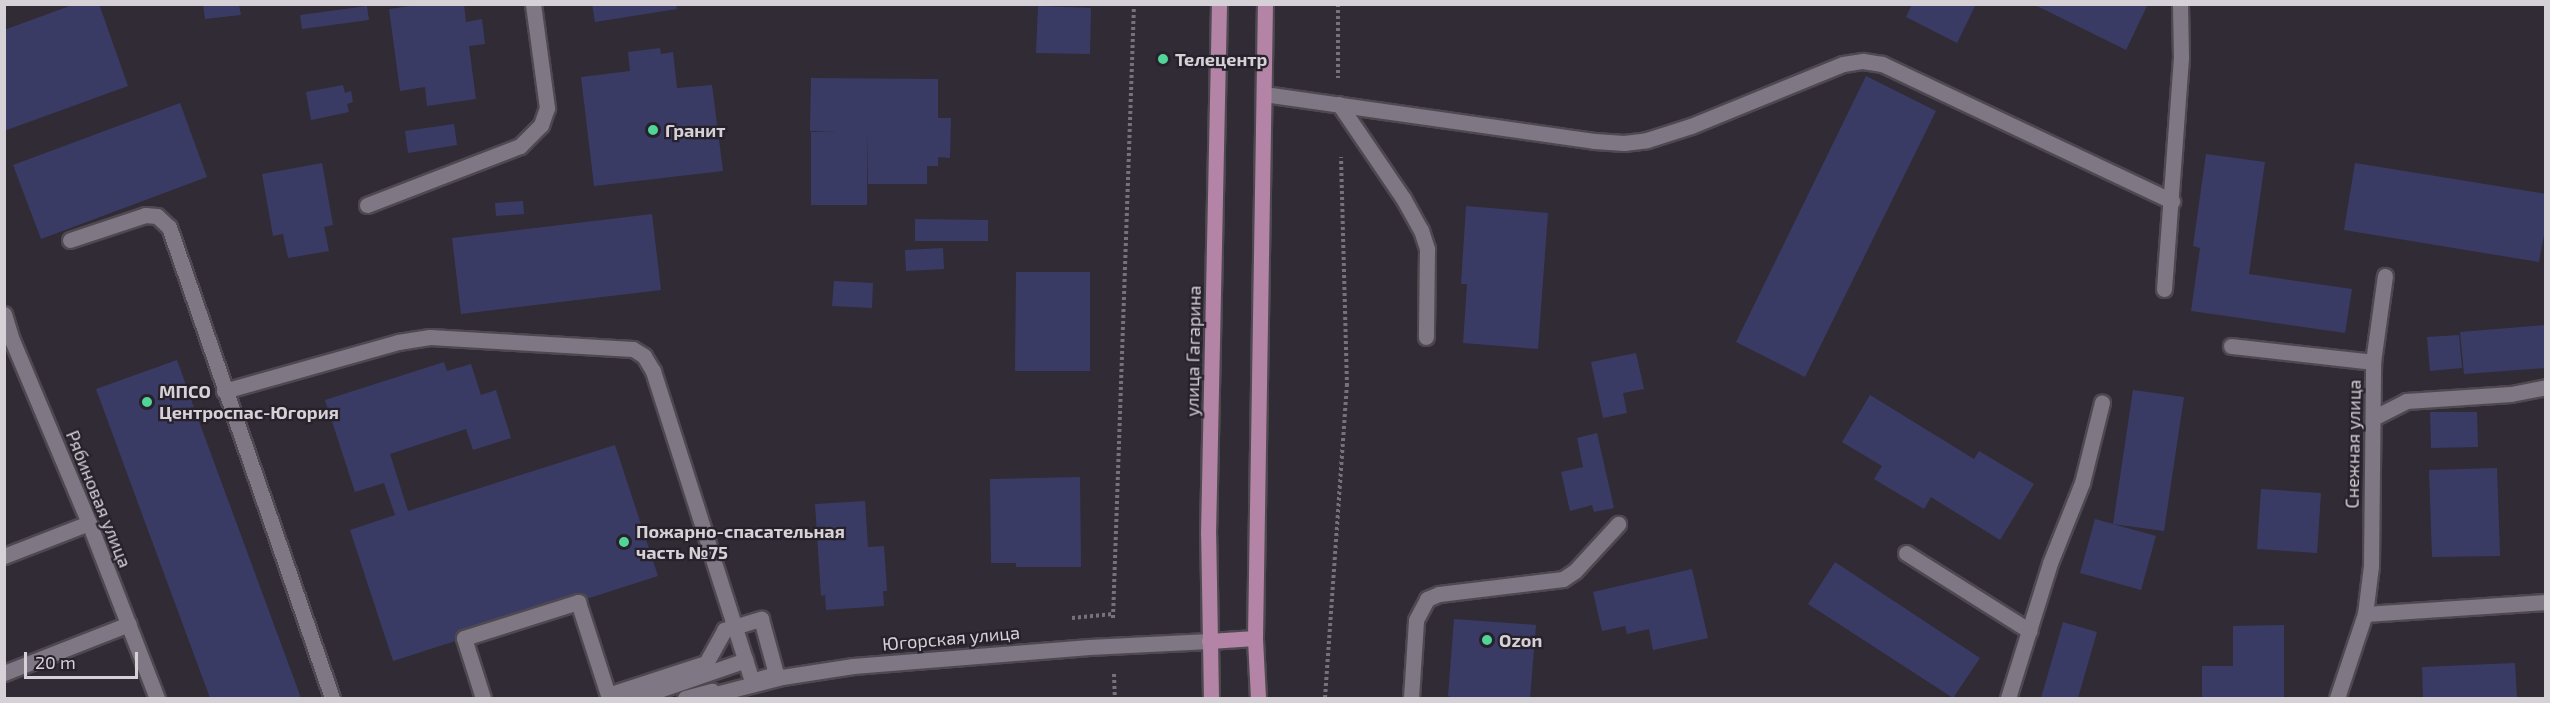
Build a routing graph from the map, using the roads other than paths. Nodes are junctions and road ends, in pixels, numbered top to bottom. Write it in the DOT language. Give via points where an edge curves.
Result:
graph roads {
  1 [pos="533,4"];
  2 [pos="1219,4"];
  3 [pos="1265,4"];
  4 [pos="2180,4"];
  5 [pos="1263,94"];
  6 [pos="1339,104"];
  7 [pos="2172,201"];
  8 [pos="367,205"];
  9 [pos="70,240"];
  10 [pos="2385,276"];
  11 [pos="2164,289"];
  12 [pos="4,314"];
  13 [pos="1426,337"];
  14 [pos="8,341"];
  15 [pos="2231,346"];
  16 [pos="2373,362"];
  17 [pos="2546,387"];
  18 [pos="224,392"];
  19 [pos="2102,402"];
  20 [pos="2373,418"];
  21 [pos="89,523"];
  22 [pos="1618,524"];
  23 [pos="1906,553"];
  24 [pos="4,556"];
  25 [pos="2546,602"];
  26 [pos="2365,614"];
  27 [pos="129,624"];
  28 [pos="736,626"];
  29 [pos="2030,631"];
  30 [pos="1255,638"];
  31 [pos="1209,641"];
  32 [pos="746,660"];
  33 [pos="4,672"];
  34 [pos="752,682"];
  35 [pos="702,698"];
  36 [pos="158,699"];
  37 [pos="332,699"];
  38 [pos="483,699"];
  39 [pos="636,699"];
  40 [pos="685,699"];
  41 [pos="1211,699"];
  42 [pos="1258,699"];
  43 [pos="1411,699"];
  44 [pos="2008,699"];
  45 [pos="2337,699"];
  1 -- 8 [label="street" via="547,108 532,136 513,150"];
  2 -- 31 [label="main road, улица Гагарина"];
  3 -- 5 [label="main road"];
  4 -- 7 [label="street" via="2181,57"];
  5 -- 6 [label="street"];
  5 -- 30 [label="main road"];
  6 -- 7 [label="street" via="1624,143 1647,141 1691,126 1843,64 1863,61 1882,64"];
  6 -- 13 [label="street" via="1420,230 1427,249"];
  7 -- 11 [label="street"];
  9 -- 18 [label="street" via="145,214 157,216 169,227"];
  10 -- 16 [label="street, Снежная улица"];
  12 -- 14 [label="street, Рябиновая улица"];
  14 -- 21 [label="street, Рябиновая улица"];
  15 -- 16 [label="street"];
  16 -- 20 [label="street, Снежная улица"];
  17 -- 20 [label="street" via="2511,394 2406,401"];
  18 -- 28 [label="street" via="398,342 430,337 633,350 644,356 653,371"];
  18 -- 37 [label="street"];
  19 -- 29 [label="street" via="2082,483 2050,563"];
  20 -- 26 [label="street, Снежная улица" via="2370,566"];
  21 -- 24 [label="street"];
  21 -- 27 [label="street, Рябиновая улица"];
  22 -- 43 [label="street" via="1563,579 1439,594 1427,599 1416,620"];
  23 -- 29 [label="street"];
  25 -- 26 [label="street"];
  26 -- 45 [label="street, Снежная улица"];
  27 -- 33 [label="street"];
  27 -- 36 [label="street, Рябиновая улица"];
  28 -- 32 [label="street"];
  28 -- 34 [label="street" via="761,619 776,674"];
  28 -- 38 [label="street" via="724,630 706,663 609,695 578,602 464,638"];
  29 -- 44 [label="street"];
  30 -- 31 [label="main road"];
  30 -- 42 [label="main road"];
  31 -- 34 [label="street, Югорская улица" via="928,659"];
  31 -- 41 [label="main road, улица Гагарина"];
  32 -- 34 [label="street"];
  32 -- 39 [label="street"];
  34 -- 35 [label="street, Югорская улица"];
  34 -- 40 [label="street"];
}
